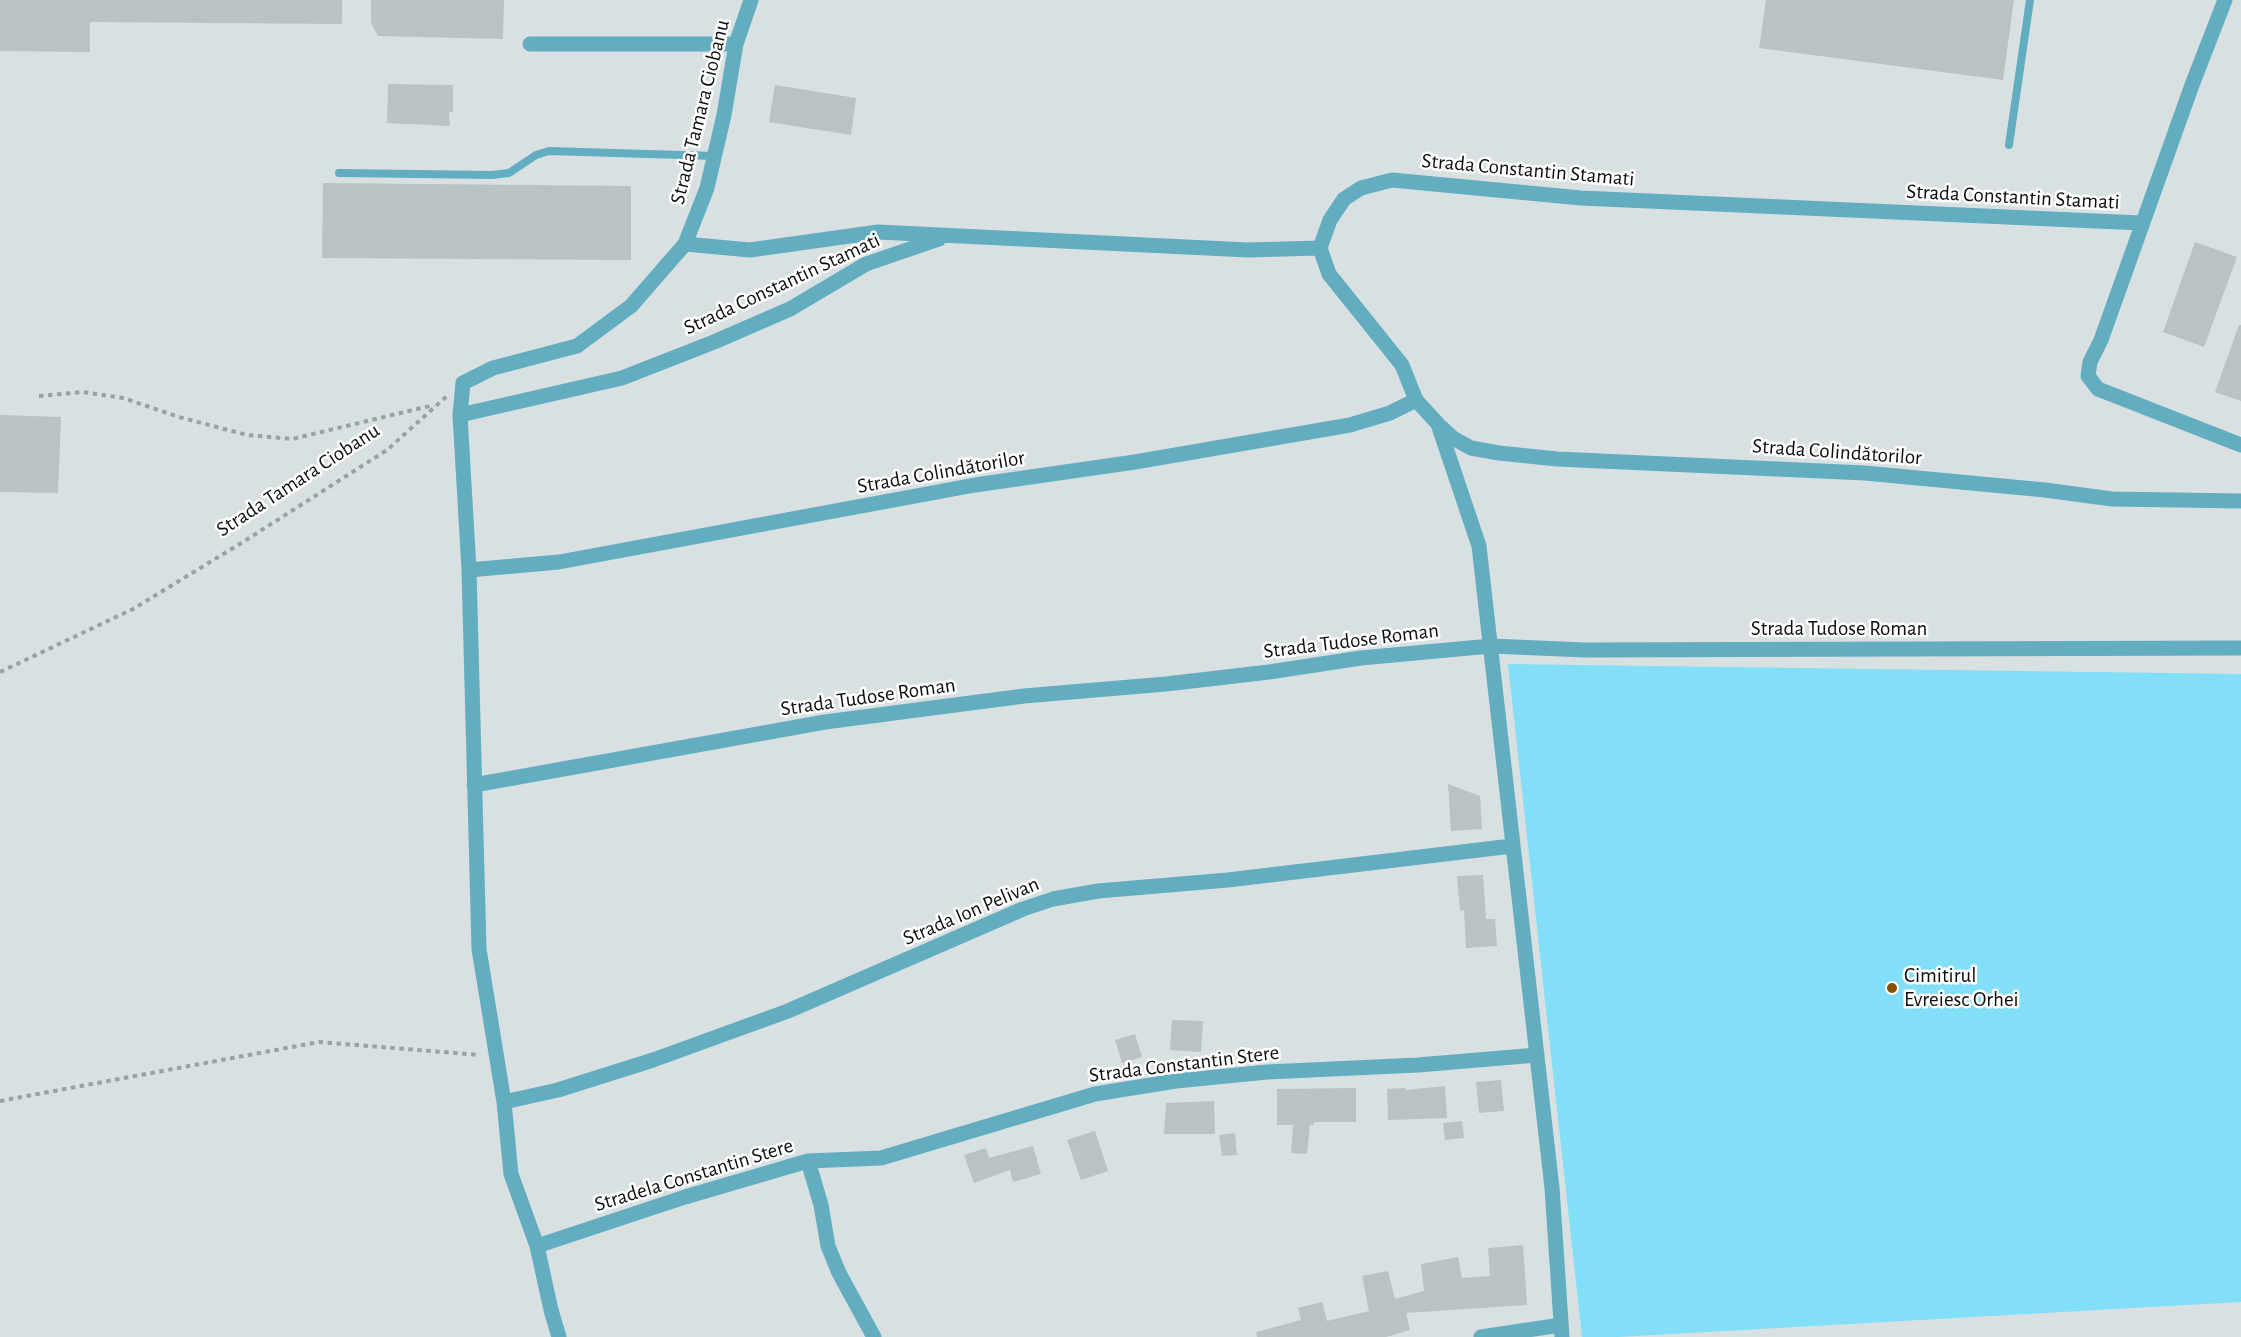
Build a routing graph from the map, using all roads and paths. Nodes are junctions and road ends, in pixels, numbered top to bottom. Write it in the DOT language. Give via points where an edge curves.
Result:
graph roads {
  1 [pos="751,0"];
  2 [pos="2031,0"];
  3 [pos="2225,0"];
  4 [pos="530,44"];
  5 [pos="736,44"];
  6 [pos="2009,145"];
  7 [pos="715,156"];
  8 [pos="339,173"];
  9 [pos="2141,223"];
  10 [pos="948,236"];
  11 [pos="685,244"];
  12 [pos="1320,248"];
  13 [pos="464,383"];
  14 [pos="39,396"];
  15 [pos="1416,400"];
  16 [pos="435,405"];
  17 [pos="460,415"];
  18 [pos="1438,424"];
  19 [pos="2241,445"];
  20 [pos="2241,501"];
  21 [pos="469,570"];
  22 [pos="1491,646"];
  23 [pos="2241,648"];
  24 [pos="0,672"];
  25 [pos="474,785"];
  26 [pos="1512,846"];
  27 [pos="1537,1055"];
  28 [pos="496,1056"];
  29 [pos="0,1101"];
  30 [pos="504,1102"];
  31 [pos="808,1161"];
  32 [pos="537,1246"];
  33 [pos="1562,1331"];
  34 [pos="559,1337"];
  35 [pos="874,1337"];
  36 [pos="1481,1337"];
  1 -- 5 [label="street, Strada Tamara Ciobanu"];
  2 -- 6 [label="lane"];
  3 -- 9 [label="street, Strada Constantin Stamati"];
  4 -- 5 [label="street"];
  5 -- 7 [label="street, Strada Tamara Ciobanu"];
  7 -- 8 [label="lane" via="549,151 509,173 492,175"];
  7 -- 11 [label="street, Strada Tamara Ciobanu"];
  9 -- 12 [label="street, Strada Constantin Stamati" via="1581,198 1392,180 1362,188 1344,199 1330,220"];
  9 -- 19 [label="street, Strada Constantin Stamati" via="2088,376 2098,389"];
  10 -- 11 [label="street, Strada Constantin Stamati" via="878,232 750,250"];
  10 -- 12 [label="street, Strada Constantin Stamati" via="1248,250"];
  10 -- 17 [label="street, Strada Constantin Stamati" via="866,264 790,309 622,378"];
  11 -- 13 [label="street, Strada Tamara Ciobanu" via="631,306 577,346 493,368"];
  12 -- 15 [label="street" via="1329,274 1402,365"];
  13 -- 16 [label="path, Strada Tamara Ciobanu"];
  13 -- 17 [label="street"];
  14 -- 16 [label="path" via="83,392 123,398 247,435 292,439"];
  15 -- 18 [label="street, Strada Colindătorilor"];
  15 -- 21 [label="street, Strada Colindătorilor" via="1350,425 975,485 559,562"];
  16 -- 24 [label="path, Strada Tamara Ciobanu" via="387,450 243,542 133,609"];
  17 -- 21 [label="street"];
  18 -- 20 [label="street, Strada Colindătorilor" via="1471,448 1522,455 1865,473 2112,499"];
  18 -- 22 [label="street" via="1479,546"];
  21 -- 25 [label="street"];
  22 -- 23 [label="street, Strada Tudose Roman" via="1585,650"];
  22 -- 25 [label="street, Strada Tudose Roman" via="1361,658 1166,684 1024,696 825,722"];
  22 -- 26 [label="street"];
  25 -- 28 [label="street" via="479,949"];
  26 -- 27 [label="street"];
  26 -- 30 [label="street, Strada Ion Pelivan" via="1053,899 777,1015 653,1060 558,1090"];
  27 -- 31 [label="street, Strada Constantin Stere" via="1176,1081 1095,1094 881,1158"];
  27 -- 33 [label="street"];
  28 -- 29 [label="path" via="319,1042"];
  28 -- 30 [label="street"];
  30 -- 32 [label="street" via="511,1174"];
  31 -- 32 [label="street, Stradela Constantin Stere"];
  31 -- 35 [label="street, Stradela Constantin Stere" via="828,1246"];
  32 -- 34 [label="street"];
  33 -- 36 [label="street"];
}
